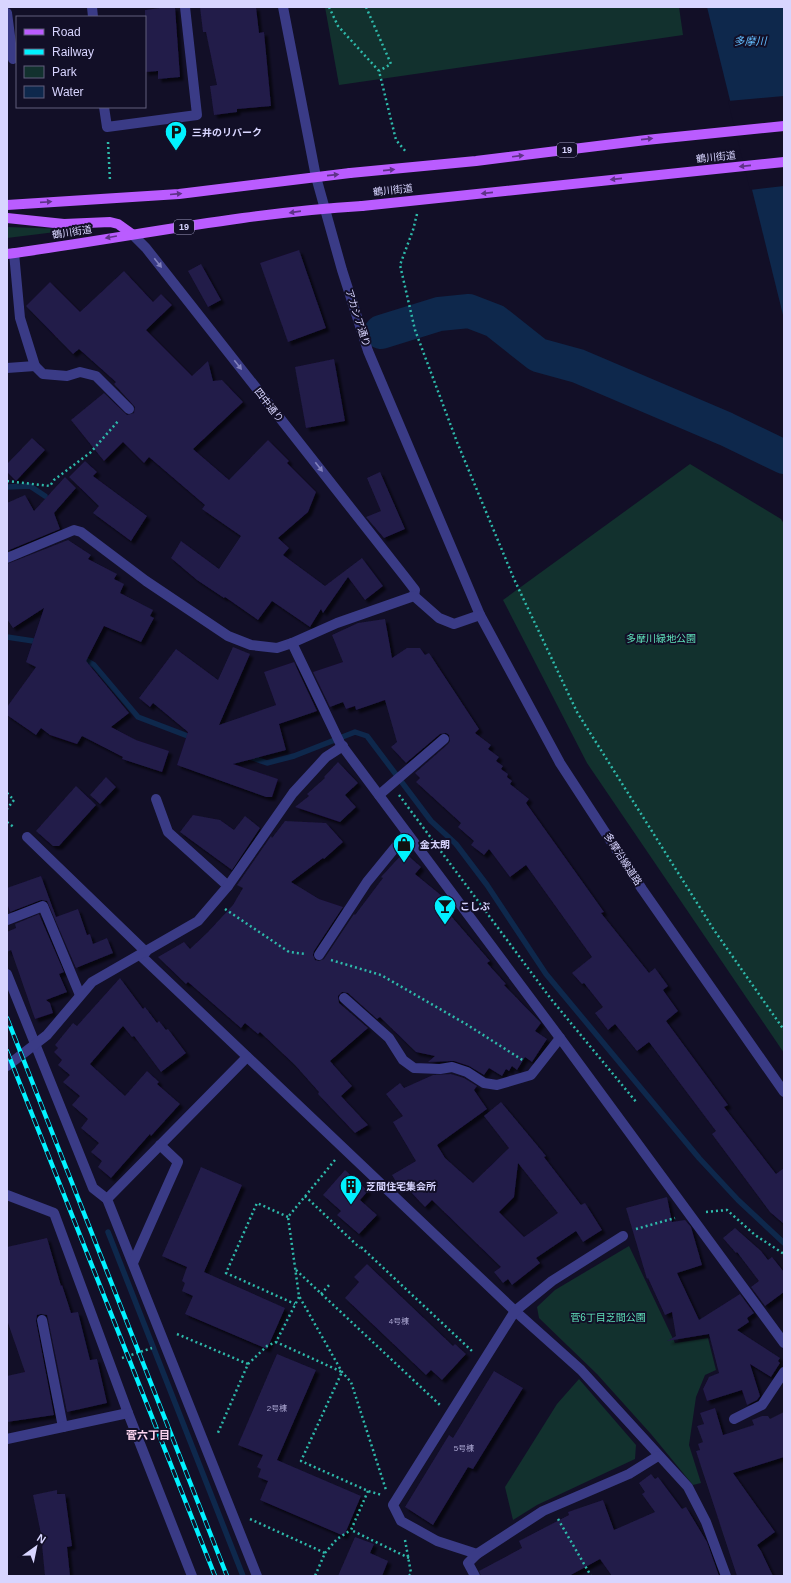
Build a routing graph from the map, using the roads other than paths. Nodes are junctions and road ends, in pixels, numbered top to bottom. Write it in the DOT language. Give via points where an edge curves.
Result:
graph roads {
  1 [pos="185,7"];
  2 [pos="283,7"];
  3 [pos="7,13"];
  4 [pos="12,59"];
  5 [pos="104,108"];
  6 [pos="784,126"];
  7 [pos="784,162"];
  8 [pos="316,177"];
  9 [pos="7,205"];
  10 [pos="324,208"];
  11 [pos="7,218"];
  12 [pos="132,234"];
  13 [pos="9,253"];
  14 [pos="35,366"];
  15 [pos="7,368"];
  16 [pos="128,409"];
  17 [pos="7,558"];
  18 [pos="414,596"];
  19 [pos="480,614"];
  20 [pos="292,644"];
  21 [pos="444,739"];
  22 [pos="340,741"];
  23 [pos="379,795"];
  24 [pos="156,799"];
  25 [pos="407,833"];
  26 [pos="27,837"];
  27 [pos="228,886"];
  28 [pos="7,920"];
  29 [pos="143,954"];
  30 [pos="319,955"];
  31 [pos="7,974"];
  32 [pos="80,995"];
  33 [pos="344,998"];
  34 [pos="560,1038"];
  35 [pos="36,1045"];
  36 [pos="247,1057"];
  37 [pos="7,1066"];
  38 [pos="784,1092"];
  39 [pos="160,1145"];
  40 [pos="7,1195"];
  41 [pos="107,1198"];
  42 [pos="623,1236"];
  43 [pos="133,1263"];
  44 [pos="515,1312"];
  45 [pos="42,1320"];
  46 [pos="784,1343"];
  47 [pos="784,1372"];
  48 [pos="128,1413"];
  49 [pos="734,1419"];
  50 [pos="63,1426"];
  51 [pos="7,1438"];
  52 [pos="658,1456"];
  53 [pos="477,1554"];
  54 [pos="192,1576"];
  55 [pos="257,1576"];
  56 [pos="475,1576"];
  57 [pos="726,1576"];
  1 -- 5 [label="street" via="197,115 107,127"];
  2 -- 8 [label="street, アカシア通り"];
  3 -- 4 [label="street"];
  8 -- 6 [label="main road, 鶴川街道 / 19, one-way, bridge"];
  7 -- 10 [label="main road, 鶴川街道 / 19, one-way, bridge"];
  9 -- 8 [label="main road, 鶴川街道 / 19, one-way" via="179,194"];
  8 -- 10 [label="street, アカシア通り"];
  10 -- 12 [label="main road, 鶴川街道 / 19, one-way"];
  10 -- 19 [label="street, アカシア通り" via="368,351"];
  11 -- 12 [label="main road" via="64,224 110,222 118,224"];
  12 -- 13 [label="main road, 鶴川街道 / 19, one-way"];
  12 -- 18 [label="street, 四中通り, one-way" via="146,248 405,577 415,590"];
  13 -- 14 [label="street" via="20,318"];
  14 -- 15 [label="street"];
  14 -- 16 [label="street" via="43,374 67,376 80,372 96,376"];
  17 -- 20 [label="street" via="74,530 81,532 146,581 228,636 251,645 277,648"];
  18 -- 19 [label="street" via="440,618 454,624"];
  18 -- 20 [label="street" via="337,623"];
  19 -- 38 [label="street, 多摩沿線道路" via="560,763 642,889"];
  20 -- 22 [label="street"];
  21 -- 23 [label="street"];
  22 -- 23 [label="street"];
  22 -- 27 [label="street" via="293,793"];
  23 -- 25 [label="street"];
  24 -- 27 [label="street" via="168,832"];
  25 -- 30 [label="street" via="367,882"];
  25 -- 34 [label="street"];
  26 -- 29 [label="street"];
  27 -- 29 [label="street" via="198,921"];
  28 -- 32 [label="street" via="43,906"];
  29 -- 32 [label="street" via="92,982"];
  29 -- 36 [label="street"];
  31 -- 35 [label="street"];
  32 -- 35 [label="street"];
  33 -- 34 [label="street" via="389,1038 403,1060 414,1068 452,1067 467,1072 484,1083 497,1085 531,1074"];
  34 -- 46 [label="street"];
  35 -- 37 [label="street"];
  35 -- 41 [label="street" via="93,1188"];
  36 -- 39 [label="street"];
  36 -- 44 [label="street"];
  39 -- 41 [label="street"];
  39 -- 43 [label="street" via="178,1162"];
  40 -- 48 [label="street" via="54,1213"];
  41 -- 43 [label="street"];
  42 -- 44 [label="street" via="552,1281"];
  43 -- 55 [label="street"];
  44 -- 52 [label="street" via="581,1370"];
  44 -- 53 [label="street" via="393,1505 401,1521 437,1541"];
  45 -- 50 [label="street"];
  47 -- 49 [label="street" via="762,1405"];
  48 -- 50 [label="street"];
  48 -- 54 [label="street"];
  50 -- 51 [label="street"];
  52 -- 53 [label="street" via="629,1474 543,1511"];
  52 -- 57 [label="street" via="688,1487 706,1522"];
  53 -- 56 [label="street" via="468,1563"];
}
